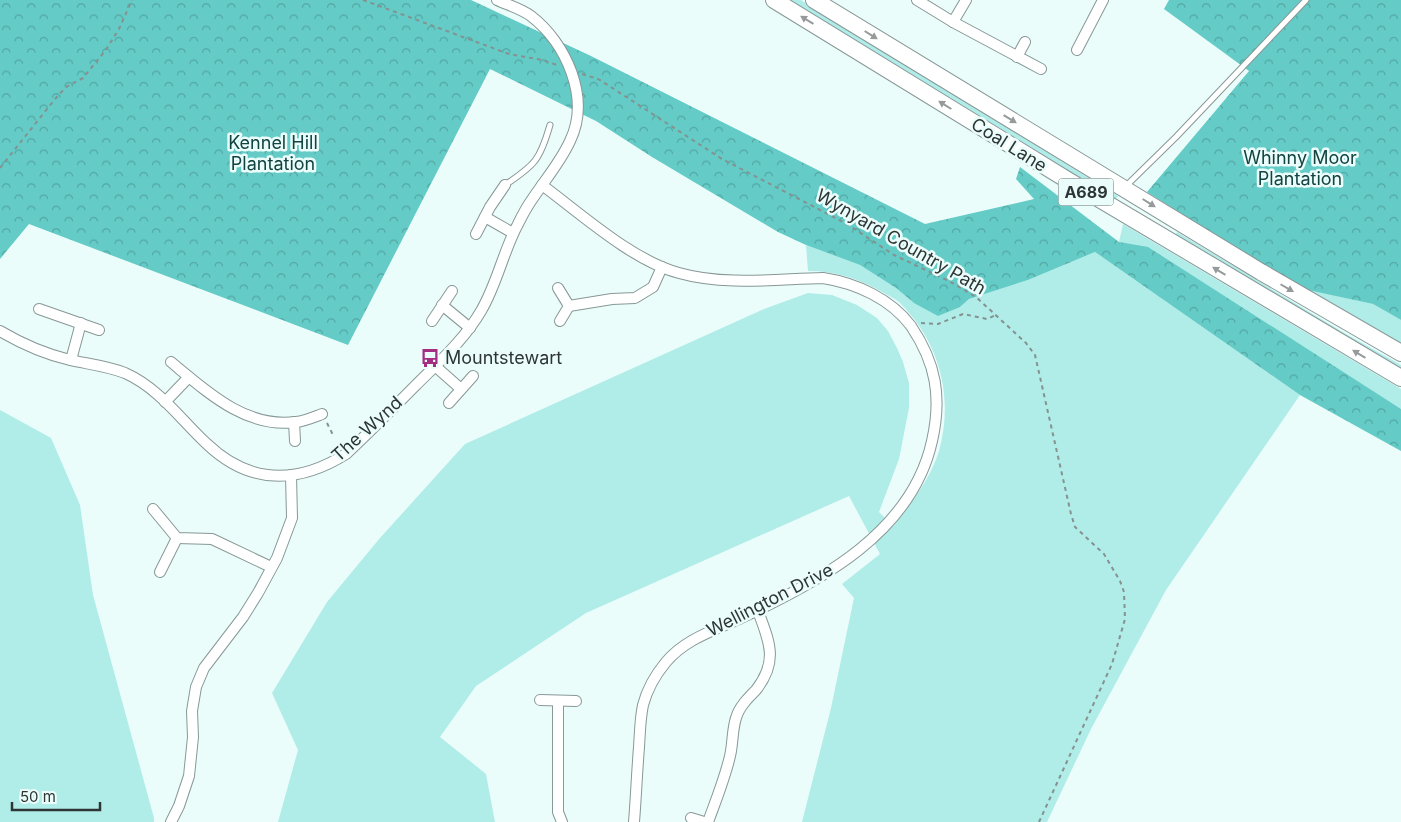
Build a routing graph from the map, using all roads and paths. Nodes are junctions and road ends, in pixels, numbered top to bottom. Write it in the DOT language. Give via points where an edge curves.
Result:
graph roads {
  1 [pos="132,0"];
  2 [pos="363,0"];
  3 [pos="497,0"];
  4 [pos="774,0"];
  5 [pos="814,0"];
  6 [pos="917,0"];
  7 [pos="966,0"];
  8 [pos="1102,0"];
  9 [pos="1306,0"];
  10 [pos="953,22"];
  11 [pos="1025,42"];
  12 [pos="1077,50"];
  13 [pos="1017,57"];
  14 [pos="1041,69"];
  15 [pos="571,71"];
  16 [pos="550,125"];
  17 [pos="0,168"];
  18 [pos="505,185"];
  19 [pos="542,185"];
  20 [pos="1124,188"];
  21 [pos="485,217"];
  22 [pos="513,233"];
  23 [pos="476,234"];
  24 [pos="662,267"];
  25 [pos="558,288"];
  26 [pos="452,291"];
  27 [pos="442,305"];
  28 [pos="569,306"];
  29 [pos="39,309"];
  30 [pos="996,315"];
  31 [pos="432,321"];
  32 [pos="560,321"];
  33 [pos="80,323"];
  34 [pos="909,324"];
  35 [pos="470,328"];
  36 [pos="99,330"];
  37 [pos="0,331"];
  38 [pos="1401,354"];
  39 [pos="71,360"];
  40 [pos="171,362"];
  41 [pos="435,366"];
  42 [pos="473,376"];
  43 [pos="189,377"];
  44 [pos="1401,378"];
  45 [pos="461,390"];
  46 [pos="166,402"];
  47 [pos="449,403"];
  48 [pos="322,414"];
  49 [pos="294,422"];
  50 [pos="333,436"];
  51 [pos="295,441"];
  52 [pos="291,475"];
  53 [pos="153,509"];
  54 [pos="177,538"];
  55 [pos="271,568"];
  56 [pos="160,572"];
  57 [pos="758,611"];
  58 [pos="540,700"];
  59 [pos="558,701"];
  60 [pos="576,701"];
  61 [pos="691,818"];
  62 [pos="171,822"];
  63 [pos="562,822"];
  64 [pos="634,822"];
  65 [pos="704,822"];
  66 [pos="708,822"];
  67 [pos="1039,822"];
  1 -- 17 [label="path" via="105,51 83,78 66,87 55,99"];
  2 -- 15 [label="path, Wynyard Country Path" via="500,51 542,60"];
  3 -- 15 [label="street, The Wynd" via="530,15 557,42"];
  44 -- 4 [label="highway, Coal Lane / A689, one-way" via="1077,186"];
  5 -- 20 [label="highway, Coal Lane / A689, one-way"];
  6 -- 10 [label="street"];
  7 -- 10 [label="street"];
  8 -- 12 [label="street"];
  9 -- 20 [label="lane"];
  10 -- 13 [label="street"];
  11 -- 13 [label="street"];
  13 -- 14 [label="street"];
  15 -- 19 [label="street, The Wynd" via="577,92 571,139"];
  15 -- 30 [label="path, Wynyard Country Path" via="598,80 722,159 846,224 894,255 949,281 976,297"];
  16 -- 18 [label="lane" via="538,159"];
  18 -- 21 [label="street"];
  19 -- 22 [label="street, The Wynd"];
  19 -- 24 [label="street, Wellington Drive" via="634,252"];
  20 -- 38 [label="highway, Coal Lane / A689, one-way"];
  21 -- 22 [label="street"];
  21 -- 23 [label="street"];
  22 -- 35 [label="street, The Wynd" via="481,311"];
  24 -- 28 [label="street" via="653,286 635,298"];
  24 -- 34 [label="street, Wellington Drive" via="715,279 837,280 885,302"];
  25 -- 28 [label="street"];
  26 -- 27 [label="street"];
  27 -- 31 [label="street"];
  27 -- 35 [label="street"];
  28 -- 32 [label="street"];
  29 -- 33 [label="street"];
  30 -- 34 [label="path" via="987,319 963,314 938,324"];
  30 -- 67 [label="path, Wynyard Country Path" via="1035,355 1075,527 1104,554 1114,569 1125,604 1123,629 1112,664"];
  33 -- 36 [label="street"];
  33 -- 39 [label="street"];
  34 -- 57 [label="street, Wellington Drive" via="923,344 932,367 938,402 929,456 914,488 893,517 838,566"];
  35 -- 41 [label="street, The Wynd"];
  37 -- 39 [label="street, The Wynd" via="29,346"];
  39 -- 46 [label="street, The Wynd" via="125,373"];
  40 -- 43 [label="street"];
  41 -- 45 [label="street"];
  41 -- 52 [label="street, The Wynd" via="346,454 313,471"];
  42 -- 45 [label="street"];
  43 -- 46 [label="street"];
  43 -- 49 [label="street" via="226,405 244,414 270,421"];
  45 -- 47 [label="street"];
  46 -- 52 [label="street, The Wynd" via="221,456 238,466 274,476"];
  48 -- 49 [label="street"];
  48 -- 50 [label="path"];
  49 -- 51 [label="street"];
  52 -- 55 [label="street" via="292,518"];
  53 -- 54 [label="street"];
  54 -- 55 [label="street" via="212,539"];
  54 -- 56 [label="street"];
  55 -- 62 [label="street" via="243,617 204,668 196,688 189,776"];
  57 -- 64 [label="street, Wellington Drive" via="687,643 676,651 656,676 641,714"];
  57 -- 66 [label="street" via="770,642 770,661 760,685 736,718 730,756"];
  58 -- 59 [label="street"];
  59 -- 60 [label="street"];
  59 -- 63 [label="street" via="558,812"];
  61 -- 65 [label="street"];
}
